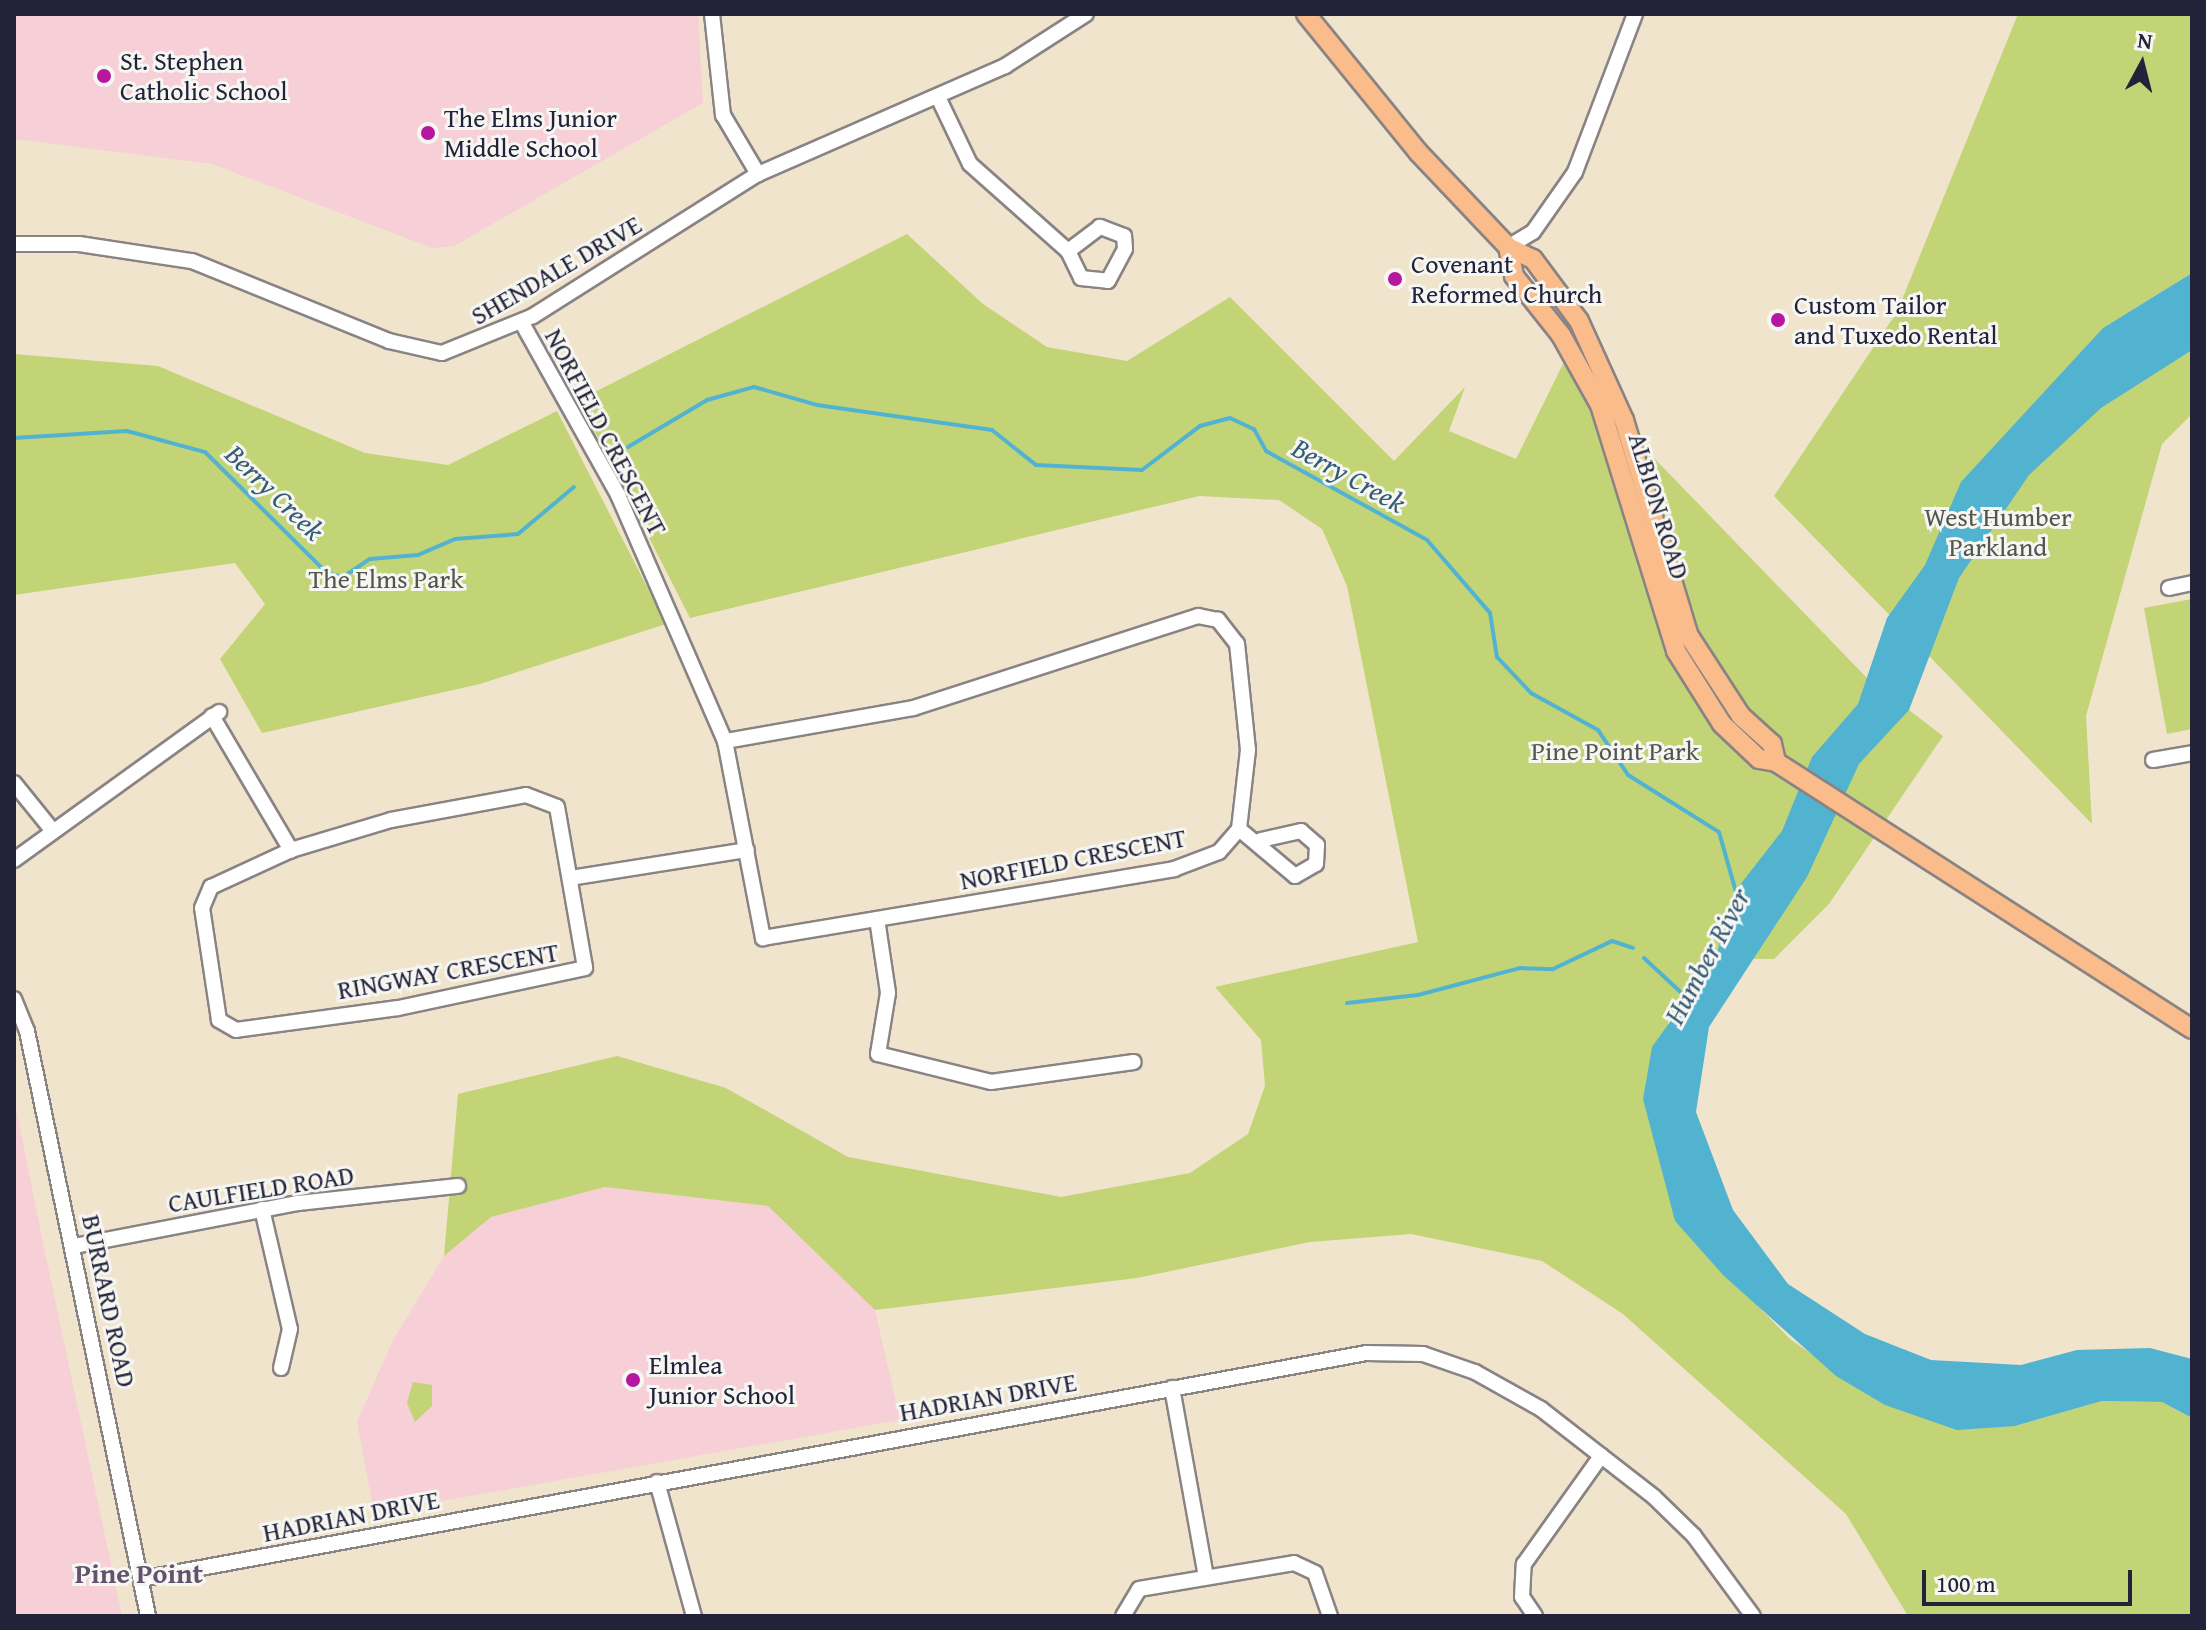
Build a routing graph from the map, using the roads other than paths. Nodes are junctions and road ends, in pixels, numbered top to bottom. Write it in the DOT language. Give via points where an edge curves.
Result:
graph roads {
  1 [pos="712,14"];
  2 [pos="1086,14"];
  3 [pos="1306,14"];
  4 [pos="1635,14"];
  5 [pos="938,97"];
  6 [pos="758,174"];
  7 [pos="14,244"];
  8 [pos="1508,247"];
  9 [pos="1068,251"];
  10 [pos="522,323"];
  11 [pos="2192,583"];
  12 [pos="2169,588"];
  13 [pos="725,741"];
  14 [pos="2192,753"];
  15 [pos="2153,760"];
  16 [pos="14,783"];
  17 [pos="1239,829"];
  18 [pos="52,830"];
  19 [pos="1261,840"];
  20 [pos="291,850"];
  21 [pos="747,850"];
  22 [pos="14,860"];
  23 [pos="570,878"];
  24 [pos="877,919"];
  25 [pos="14,999"];
  26 [pos="2166,1008"];
  27 [pos="2192,1021"];
  28 [pos="2192,1029"];
  29 [pos="1134,1062"];
  30 [pos="458,1186"];
  31 [pos="262,1209"];
  32 [pos="74,1246"];
  33 [pos="281,1368"];
  34 [pos="1172,1388"];
  35 [pos="1601,1456"];
  36 [pos="657,1482"];
  37 [pos="1206,1577"];
  38 [pos="141,1579"];
  39 [pos="148,1616"];
  40 [pos="694,1616"];
  41 [pos="1123,1616"];
  42 [pos="1330,1616"];
  43 [pos="1535,1616"];
  44 [pos="1753,1616"];
  1 -- 6 [label="street" via="723,115"];
  2 -- 5 [label="street, SHENDALE DRIVE" via="1005,66"];
  3 -- 8 [label="main road, ALBION ROAD" via="1418,152"];
  4 -- 8 [label="street" via="1575,172 1533,232"];
  5 -- 6 [label="street, SHENDALE DRIVE"];
  5 -- 9 [label="street" via="987,185"];
  6 -- 10 [label="street, SHENDALE DRIVE"];
  7 -- 10 [label="street, SHENDALE DRIVE" via="79,244 192,261 389,341 442,353"];
  8 -- 26 [label="main road, ALBION ROAD" via="1533,259 1599,359 1689,636 1741,716 1772,744 1776,762"];
  10 -- 13 [label="street, NORFIELD CRESCENT" via="618,495"];
  11 -- 12 [label="street"];
  13 -- 17 [label="street" via="913,708 1198,616 1218,620 1237,644 1248,750"];
  13 -- 21 [label="street, NORFIELD CRESCENT"];
  14 -- 15 [label="street"];
  16 -- 18 [label="street"];
  17 -- 19 [label="street"];
  17 -- 24 [label="street, NORFIELD CRESCENT" via="1219,852 1174,869"];
  18 -- 20 [label="street" via="215,714"];
  18 -- 22 [label="street"];
  20 -- 23 [label="street, RINGWAY CRESCENT" via="391,820 526,795 557,807"];
  20 -- 23 [label="street, RINGWAY CRESCENT" via="211,887 202,908 219,1020 236,1030 441,1000 585,968"];
  21 -- 23 [label="street"];
  21 -- 24 [label="street, NORFIELD CRESCENT" via="763,938"];
  24 -- 29 [label="street" via="888,993 878,1054 991,1082"];
  25 -- 32 [label="street, BURRARD ROAD"];
  26 -- 27 [label="main road, ALBION ROAD"];
  26 -- 28 [label="main road, ALBION ROAD"];
  30 -- 31 [label="street, CAULFIELD ROAD"];
  31 -- 32 [label="street, CAULFIELD ROAD"];
  31 -- 33 [label="street" via="290,1329"];
  32 -- 38 [label="street, BURRARD ROAD"];
  34 -- 35 [label="street, HADRIAN DRIVE" via="1366,1353 1423,1354 1528,1402"];
  34 -- 36 [label="street, HADRIAN DRIVE"];
  34 -- 37 [label="street"];
  35 -- 43 [label="street" via="1524,1564 1522,1597"];
  35 -- 44 [label="street, HADRIAN DRIVE" via="1694,1536"];
  36 -- 38 [label="street, HADRIAN DRIVE"];
  36 -- 40 [label="street"];
  37 -- 41 [label="street" via="1139,1589"];
  37 -- 42 [label="street" via="1301,1564 1320,1582"];
  38 -- 39 [label="street, BURRARD ROAD"];
}
